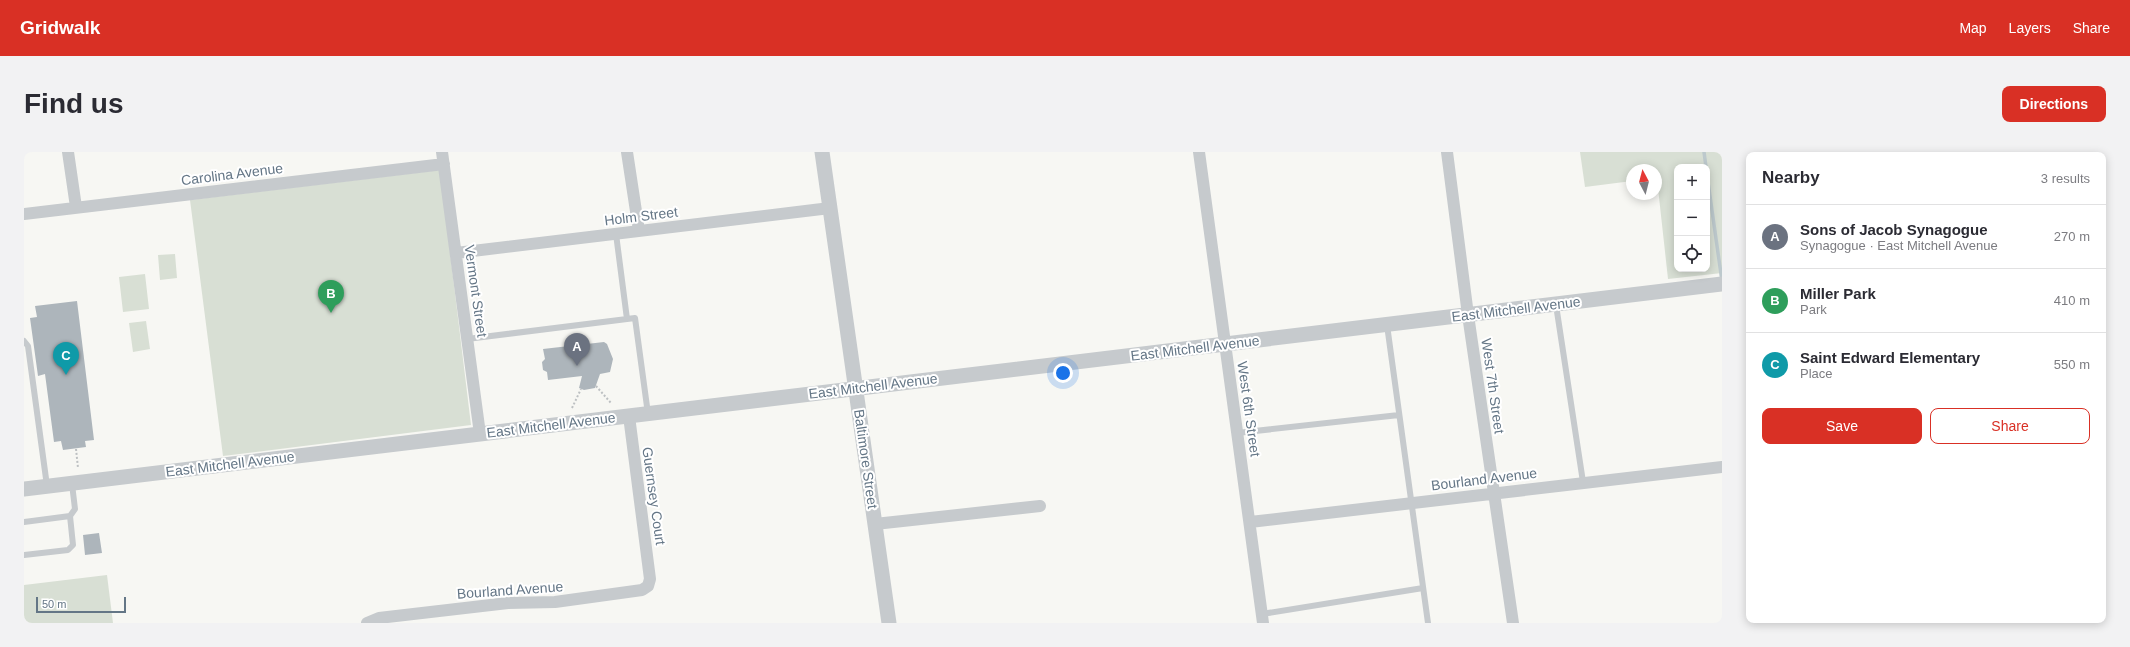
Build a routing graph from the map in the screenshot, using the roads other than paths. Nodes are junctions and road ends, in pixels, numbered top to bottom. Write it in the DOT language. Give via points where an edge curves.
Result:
graph roads {
  1 [pos="68,152"];
  2 [pos="628,152"];
  3 [pos="822,152"];
  4 [pos="1199,152"];
  5 [pos="1447,152"];
  6 [pos="443,158"];
  7 [pos="76,208"];
  8 [pos="830,208"];
  9 [pos="24,214"];
  10 [pos="639,231"];
  11 [pos="616,234"];
  12 [pos="456,253"];
  13 [pos="1715,285"];
  14 [pos="1556,305"];
  15 [pos="1468,315"];
  16 [pos="627,319"];
  17 [pos="1387,325"];
  18 [pos="467,339"];
  19 [pos="24,341"];
  20 [pos="1225,344"];
  21 [pos="856,388"];
  22 [pos="648,414"];
  23 [pos="1399,415"];
  24 [pos="629,416"];
  25 [pos="1238,433"];
  26 [pos="480,434"];
  27 [pos="1722,467"];
  28 [pos="1583,482"];
  29 [pos="72,483"];
  30 [pos="47,486"];
  31 [pos="24,489"];
  32 [pos="1493,492"];
  33 [pos="1412,502"];
  34 [pos="1040,506"];
  35 [pos="70,516"];
  36 [pos="24,522"];
  37 [pos="1250,522"];
  38 [pos="875,524"];
  39 [pos="24,555"];
  40 [pos="650,579"];
  41 [pos="1423,588"];
  42 [pos="1262,618"];
  43 [pos="366,623"];
  44 [pos="889,623"];
  45 [pos="1428,623"];
  46 [pos="1513,623"];
  1 -- 7 [label="street"];
  2 -- 10 [label="street"];
  3 -- 8 [label="street, Baltimore Street"];
  4 -- 20 [label="street, West 6th Street"];
  5 -- 15 [label="street, West 7th Street"];
  6 -- 7 [label="street, Carolina Avenue"];
  6 -- 12 [label="street, Vermont Street"];
  7 -- 9 [label="street, Carolina Avenue"];
  8 -- 10 [label="street, Holm Street"];
  8 -- 21 [label="street, Baltimore Street"];
  10 -- 11 [label="street, Holm Street"];
  11 -- 12 [label="street, Holm Street"];
  11 -- 16 [label="lane"];
  12 -- 18 [label="street, Vermont Street"];
  13 -- 14 [label="street, East Mitchell Avenue"];
  14 -- 15 [label="street, East Mitchell Avenue"];
  14 -- 28 [label="lane"];
  15 -- 17 [label="street, East Mitchell Avenue"];
  15 -- 32 [label="street, West 7th Street"];
  16 -- 18 [label="lane"];
  16 -- 22 [label="lane" via="634,318"];
  17 -- 20 [label="street, East Mitchell Avenue"];
  17 -- 23 [label="lane"];
  18 -- 26 [label="street, Vermont Street"];
  19 -- 30 [label="lane" via="28,346"];
  20 -- 21 [label="street, East Mitchell Avenue"];
  20 -- 25 [label="street, West 6th Street"];
  21 -- 22 [label="street, East Mitchell Avenue"];
  21 -- 38 [label="street, Baltimore Street"];
  22 -- 24 [label="street, East Mitchell Avenue"];
  23 -- 25 [label="lane"];
  23 -- 33 [label="lane"];
  24 -- 26 [label="street, East Mitchell Avenue"];
  24 -- 40 [label="street, Guernsey Court"];
  25 -- 37 [label="street, West 6th Street"];
  26 -- 29 [label="street, East Mitchell Avenue"];
  27 -- 28 [label="street, Bourland Avenue"];
  28 -- 32 [label="street, Bourland Avenue"];
  29 -- 30 [label="street, East Mitchell Avenue"];
  29 -- 35 [label="lane" via="75,509"];
  30 -- 31 [label="street, East Mitchell Avenue"];
  32 -- 33 [label="street, Bourland Avenue"];
  32 -- 46 [label="street, West 7th Street"];
  33 -- 37 [label="street, Bourland Avenue"];
  33 -- 41 [label="lane"];
  34 -- 38 [label="street"];
  35 -- 36 [label="lane"];
  35 -- 39 [label="lane" via="73,545 68,550"];
  37 -- 42 [label="street, West 6th Street"];
  38 -- 44 [label="street, Baltimore Street"];
  40 -- 43 [label="street, Bourland Avenue" via="648,586 642,590 555,602 508,603 379,618"];
  41 -- 42 [label="lane"];
  41 -- 45 [label="lane"];
}
